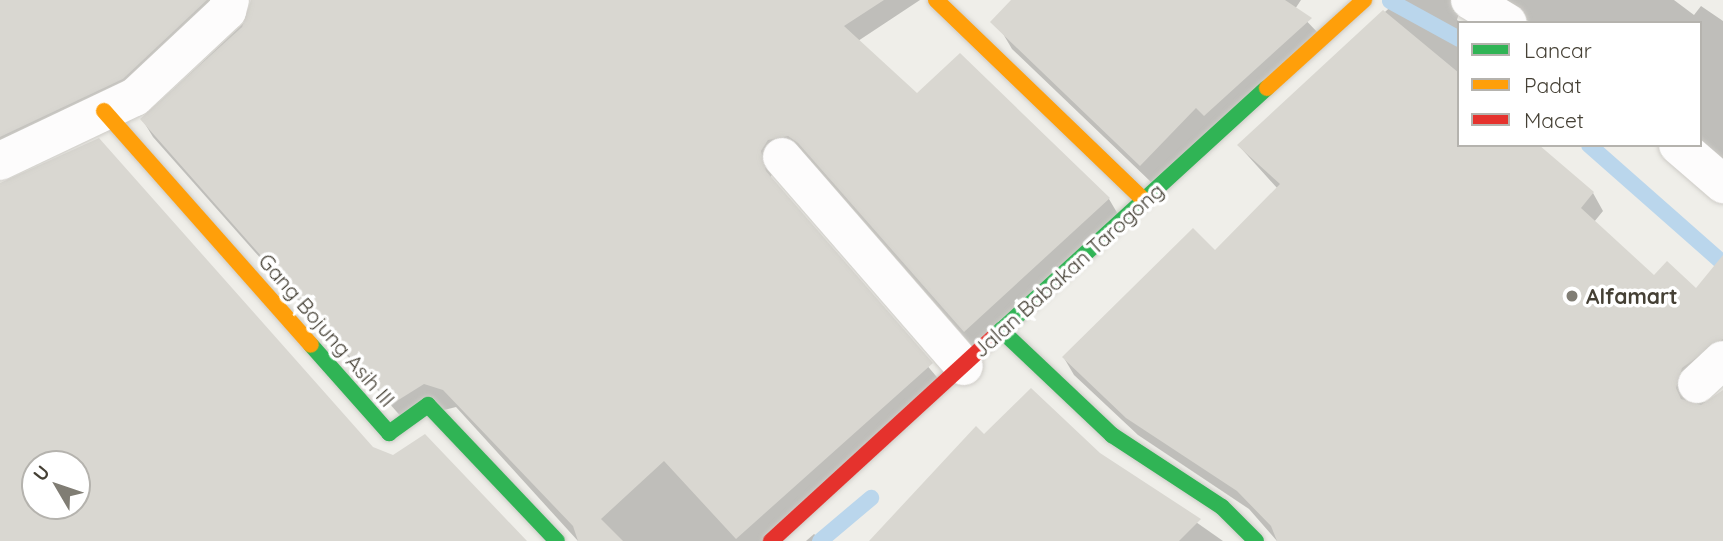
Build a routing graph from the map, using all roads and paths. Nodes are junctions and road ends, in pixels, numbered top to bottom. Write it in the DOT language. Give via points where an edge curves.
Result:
graph roads {
  1 [pos="230,0"];
  2 [pos="936,0"];
  3 [pos="1364,0"];
  4 [pos="1470,0"];
  5 [pos="1505,21"];
  6 [pos="104,111"];
  7 [pos="1680,147"];
  8 [pos="782,157"];
  9 [pos="0,161"];
  10 [pos="1723,184"];
  11 [pos="1144,200"];
  12 [pos="1001,330"];
  13 [pos="964,366"];
  14 [pos="557,541"];
  15 [pos="771,541"];
  16 [pos="1256,541"];
  1 -- 6 [label="street" via="227,11 135,97"];
  2 -- 11 [label="street"];
  3 -- 11 [label="street, Jalan Babakan Tarogong"];
  4 -- 5 [label="street"];
  6 -- 9 [label="street"];
  6 -- 14 [label="street, Gang Bojung Asih III" via="389,433 428,405"];
  7 -- 10 [label="street"];
  8 -- 13 [label="street"];
  11 -- 12 [label="street, Jalan Babakan Tarogong"];
  12 -- 13 [label="street, Jalan Babakan Tarogong"];
  12 -- 16 [label="street" via="1112,435 1222,507"];
  13 -- 15 [label="street, Jalan Babakan Tarogong"];
}
